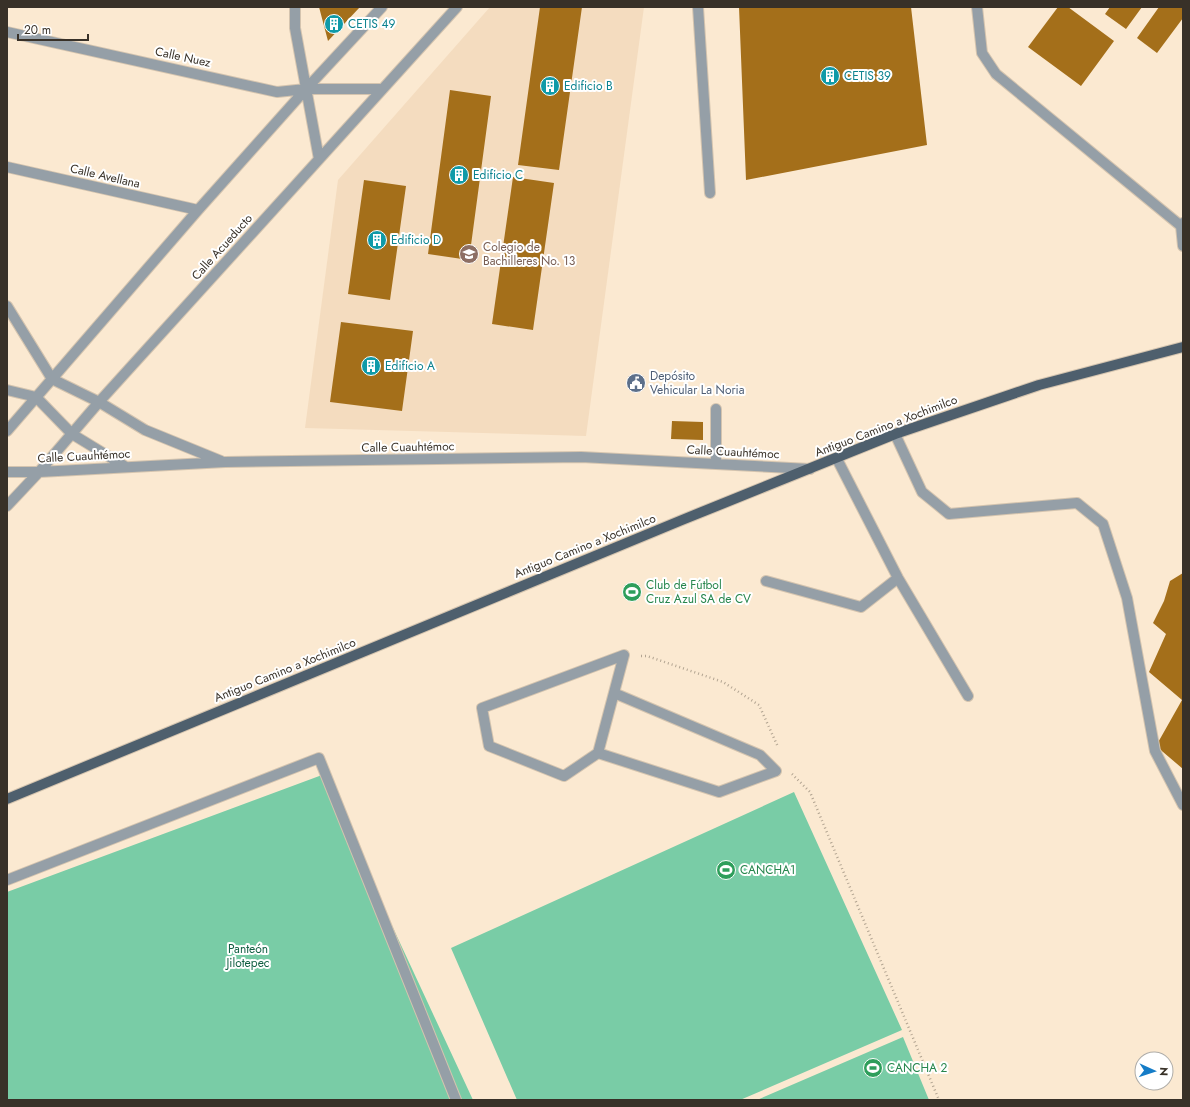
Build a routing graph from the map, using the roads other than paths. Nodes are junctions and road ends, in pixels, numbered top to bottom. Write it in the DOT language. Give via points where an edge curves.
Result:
graph roads {
  1 [pos="295,7"];
  2 [pos="382,7"];
  3 [pos="457,7"];
  4 [pos="698,7"];
  5 [pos="977,7"];
  6 [pos="7,32"];
  7 [pos="306,89"];
  8 [pos="382,89"];
  9 [pos="319,159"];
  10 [pos="7,167"];
  11 [pos="710,193"];
  12 [pos="198,210"];
  13 [pos="1182,225"];
  14 [pos="1183,246"];
  15 [pos="7,306"];
  16 [pos="1183,347"];
  17 [pos="52,379"];
  18 [pos="7,390"];
  19 [pos="36,397"];
  20 [pos="99,402"];
  21 [pos="716,409"];
  22 [pos="7,431"];
  23 [pos="72,434"];
  24 [pos="896,434"];
  25 [pos="837,459"];
  26 [pos="225,462"];
  27 [pos="716,464"];
  28 [pos="126,467"];
  29 [pos="810,469"];
  30 [pos="7,472"];
  31 [pos="40,472"];
  32 [pos="7,506"];
  33 [pos="898,578"];
  34 [pos="766,581"];
  35 [pos="614,693"];
  36 [pos="968,696"];
  37 [pos="598,753"];
  38 [pos="7,798"];
  39 [pos="1183,805"];
  40 [pos="7,880"];
  41 [pos="456,1100"];
  1 -- 7 [label="street" via="295,28"];
  2 -- 7 [label="street"];
  3 -- 8 [label="street, Calle Acueducto"];
  4 -- 11 [label="street"];
  5 -- 13 [label="street" via="982,53 996,74"];
  6 -- 7 [label="street, Calle Nuez" via="277,92"];
  7 -- 8 [label="street, Calle Nuez"];
  7 -- 9 [label="street"];
  7 -- 12 [label="street"];
  8 -- 9 [label="street, Calle Acueducto"];
  9 -- 20 [label="street, Calle Acueducto"];
  10 -- 12 [label="street, Calle Avellana"];
  12 -- 17 [label="street"];
  13 -- 14 [label="street"];
  15 -- 17 [label="street"];
  16 -- 24 [label="main road, Antiguo Camino a Xochimilco" via="1039,385"];
  17 -- 19 [label="street"];
  17 -- 20 [label="street"];
  18 -- 19 [label="street"];
  19 -- 22 [label="street"];
  19 -- 23 [label="street"];
  20 -- 23 [label="street, Calle Acueducto"];
  20 -- 26 [label="street" via="145,430"];
  21 -- 27 [label="street"];
  23 -- 28 [label="street"];
  23 -- 31 [label="street, Calle Acueducto"];
  24 -- 25 [label="main road, Antiguo Camino a Xochimilco"];
  24 -- 39 [label="street" via="922,492 949,514 1078,504 1103,524 1127,598 1155,751"];
  25 -- 29 [label="main road, Antiguo Camino a Xochimilco"];
  25 -- 33 [label="street"];
  26 -- 27 [label="street, Calle Cuauhtémoc" via="581,457"];
  26 -- 28 [label="street, Calle Cuauhtémoc"];
  27 -- 29 [label="street, Calle Cuauhtémoc"];
  28 -- 31 [label="street, Calle Cuauhtémoc"];
  29 -- 38 [label="main road, Antiguo Camino a Xochimilco"];
  30 -- 31 [label="street, Calle Cuauhtémoc"];
  31 -- 32 [label="street, Calle Acueducto"];
  33 -- 34 [label="street" via="861,607"];
  33 -- 36 [label="street"];
  35 -- 37 [label="street"];
  35 -- 37 [label="street" via="624,654 482,708 489,746 564,776"];
  35 -- 37 [label="street" via="760,755 776,771 719,792"];
  40 -- 41 [label="street" via="319,758"];
}
